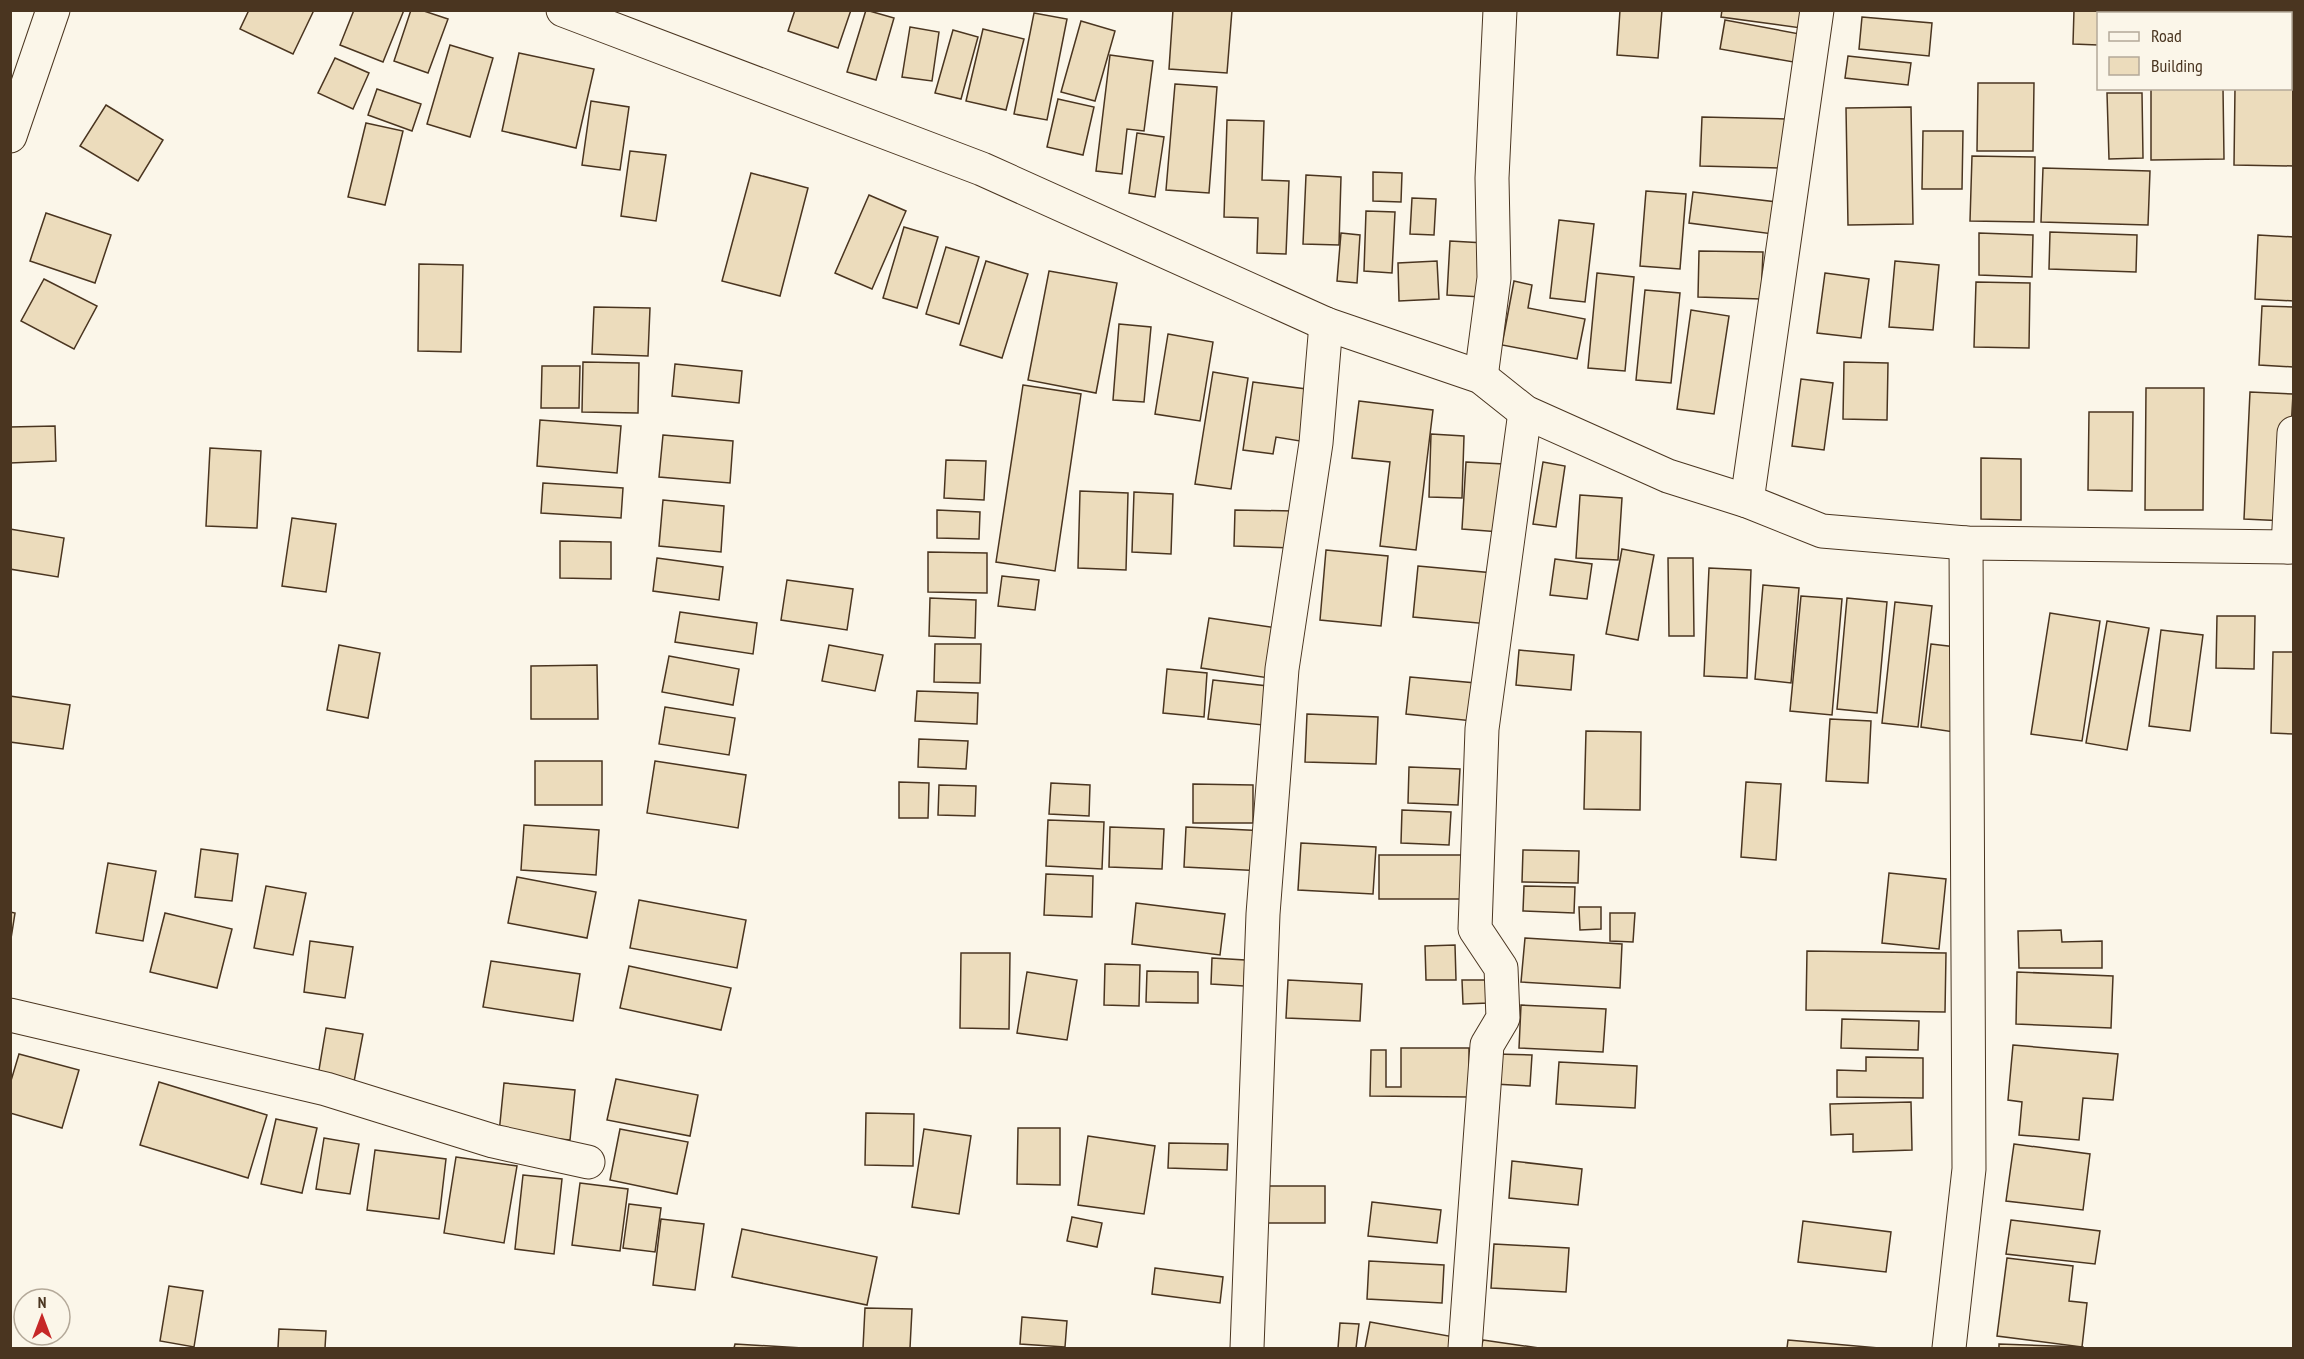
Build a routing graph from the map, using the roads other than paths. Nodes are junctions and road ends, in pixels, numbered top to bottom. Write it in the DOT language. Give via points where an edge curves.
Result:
graph roads {
  1 [pos="53,10"];
  2 [pos="563,10"];
  3 [pos="1500,10"];
  4 [pos="1817,10"];
  5 [pos="10,135"];
  6 [pos="1326,324"];
  7 [pos="1481,377"];
  8 [pos="1525,412"];
  9 [pos="2294,433"];
  10 [pos="1747,501"];
  11 [pos="1966,543"];
  12 [pos="2291,547"];
  13 [pos="10,1015"];
  14 [pos="588,1162"];
  15 [pos="1247,1348"];
  16 [pos="1465,1348"];
  17 [pos="1949,1348"];
  1 -- 5 [label="street"];
  2 -- 6 [label="street" via="982,169"];
  3 -- 7 [label="street" via="1492,178 1494,278"];
  4 -- 10 [label="street"];
  6 -- 7 [label="street"];
  6 -- 15 [label="street" via="1316,443 1282,669 1268,844"];
  7 -- 8 [label="street"];
  8 -- 10 [label="street" via="1668,476"];
  8 -- 16 [label="street" via="1482,729 1475,929 1501,968 1503,1018 1487,1045"];
  9 -- 12 [label="street"];
  10 -- 11 [label="street" via="1822,531"];
  11 -- 12 [label="street"];
  11 -- 17 [label="street" via="1969,1169"];
  13 -- 14 [label="street" via="326,1089 493,1141"];
}
